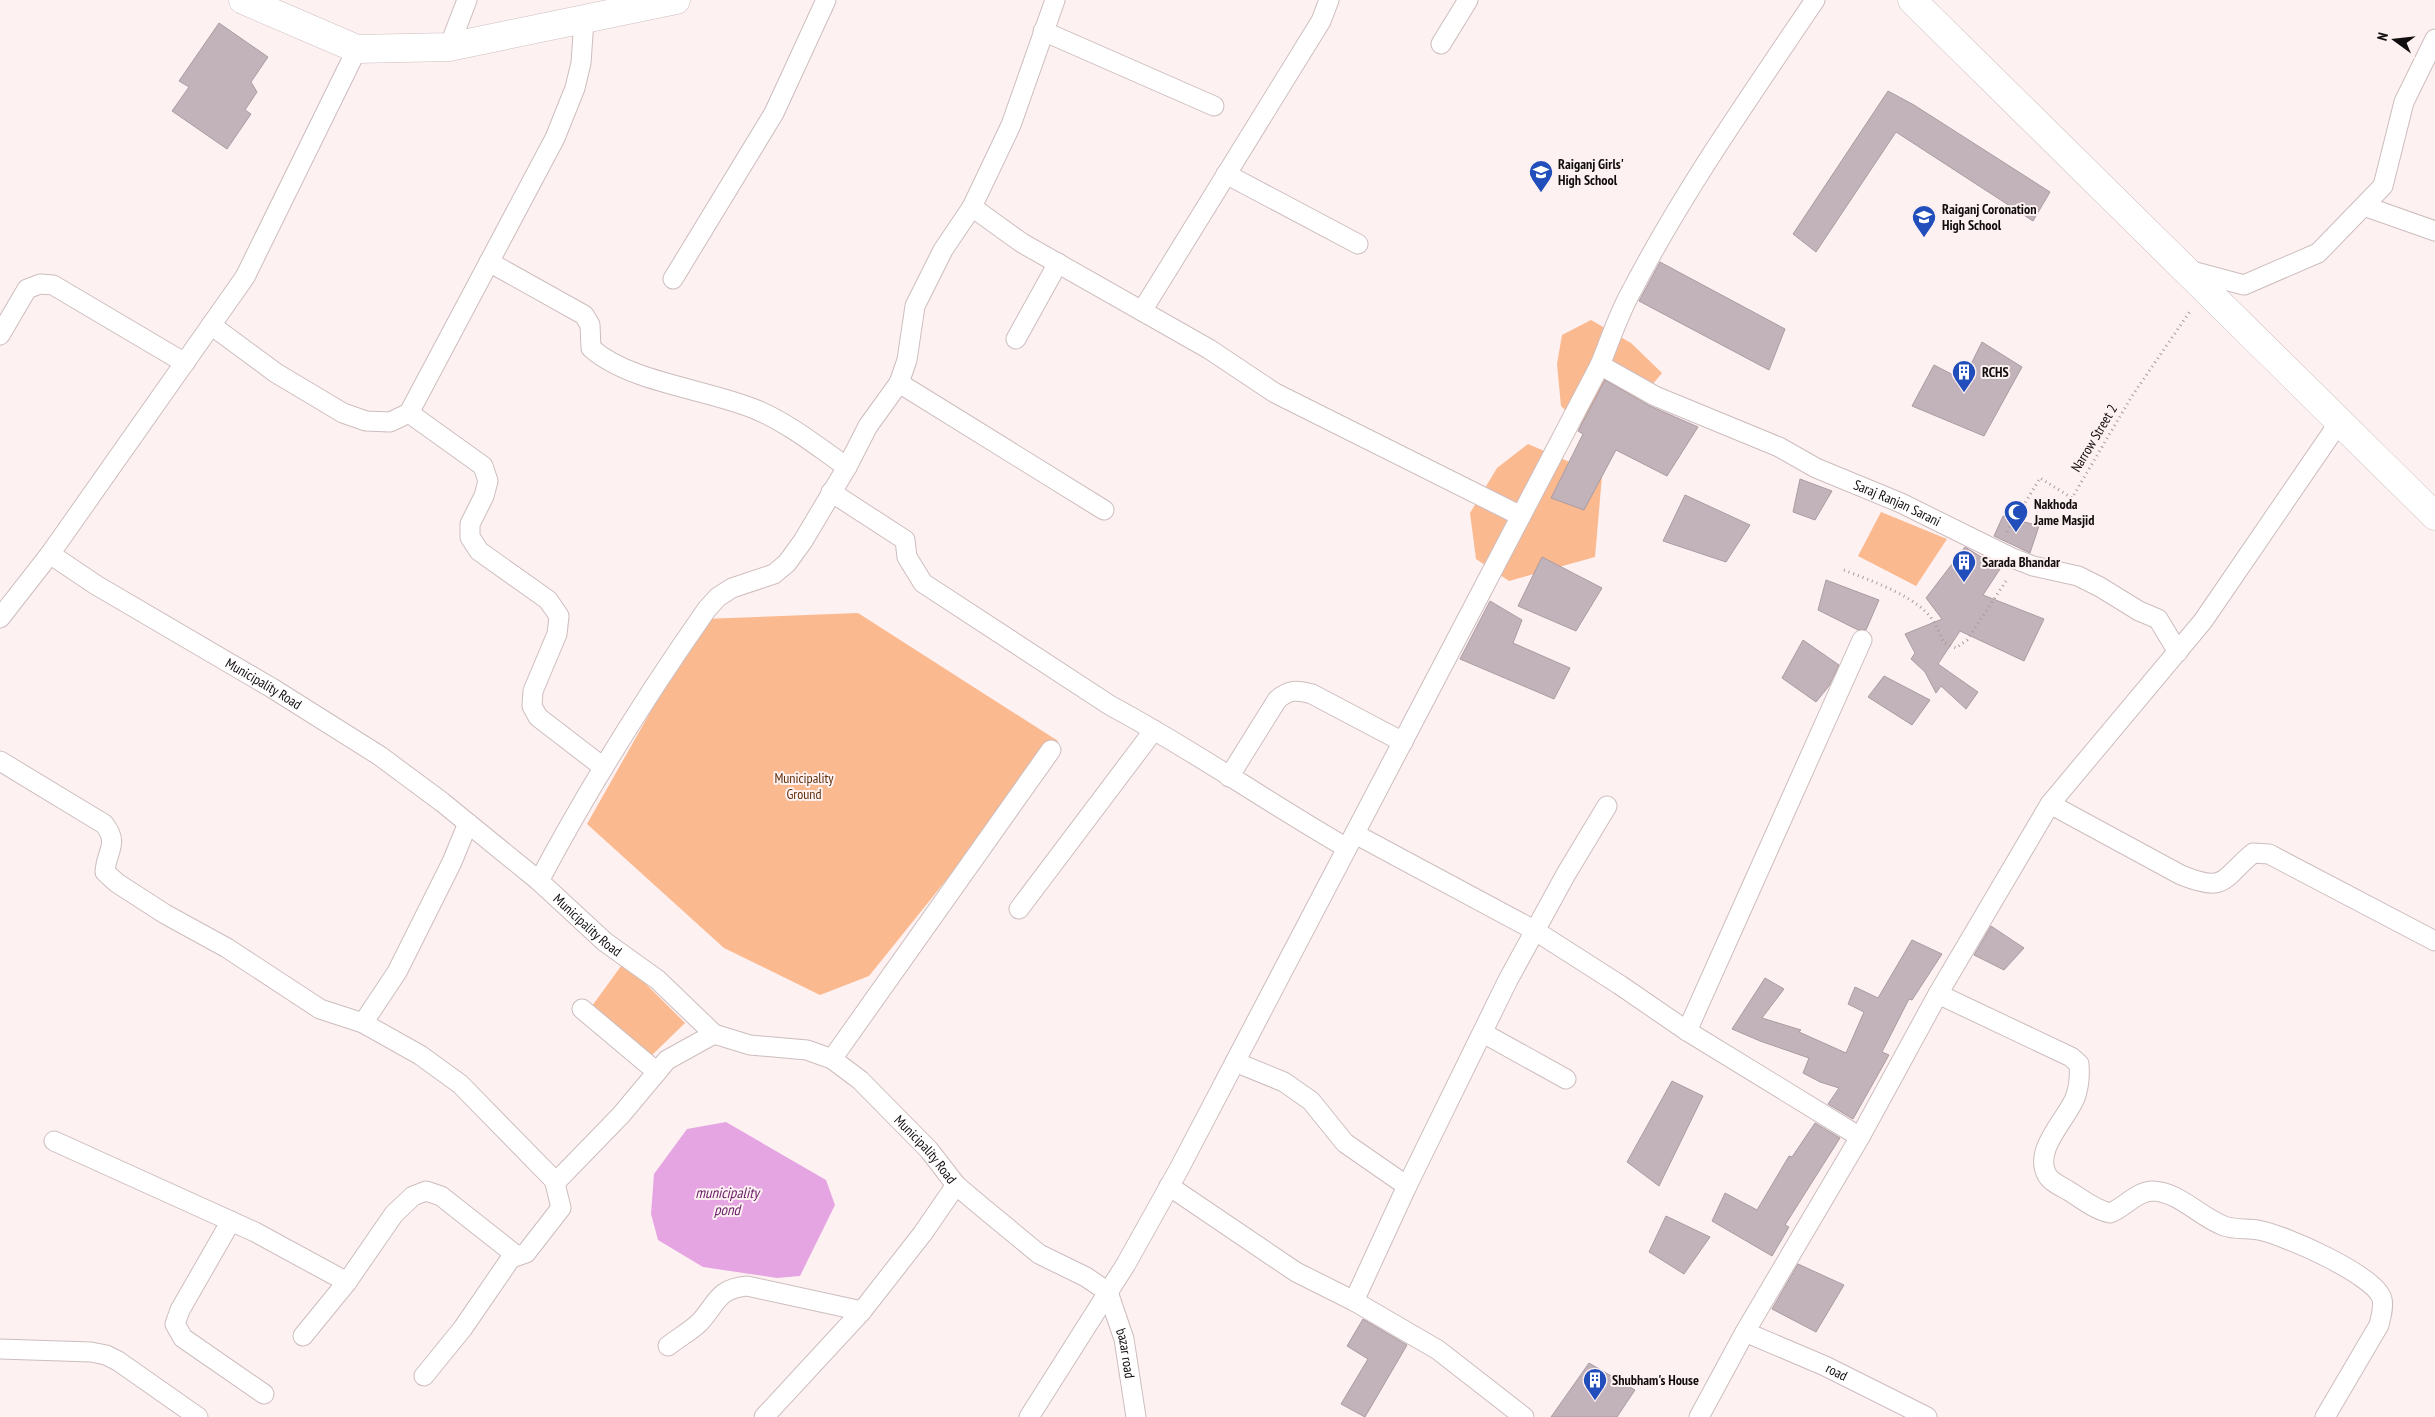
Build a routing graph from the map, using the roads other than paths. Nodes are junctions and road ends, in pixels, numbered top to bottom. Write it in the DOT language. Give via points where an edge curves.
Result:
graph roads {
  1 [pos="243,0"];
  2 [pos="467,0"];
  3 [pos="676,0"];
  4 [pos="826,0"];
  5 [pos="1055,0"];
  6 [pos="1329,0"];
  7 [pos="1468,0"];
  8 [pos="1815,0"];
  9 [pos="1912,0"];
  10 [pos="584,20"];
  11 [pos="1043,31"];
  12 [pos="2435,38"];
  13 [pos="1441,44"];
  14 [pos="449,47"];
  15 [pos="357,49"];
  16 [pos="2431,57"];
  17 [pos="1214,106"];
  18 [pos="1226,174"];
  19 [pos="972,206"];
  20 [pos="2364,206"];
  21 [pos="2435,231"];
  22 [pos="1358,244"];
  23 [pos="489,262"];
  24 [pos="1058,263"];
  25 [pos="2184,269"];
  26 [pos="673,279"];
  27 [pos="1142,311"];
  28 [pos="212,325"];
  29 [pos="0,335"];
  30 [pos="1016,339"];
  31 [pos="185,362"];
  32 [pos="1600,365"];
  33 [pos="899,383"];
  34 [pos="409,413"];
  35 [pos="2340,421"];
  36 [pos="847,467"];
  37 [pos="831,492"];
  38 [pos="1104,510"];
  39 [pos="1521,516"];
  40 [pos="2435,516"];
  41 [pos="50,554"];
  42 [pos="0,618"];
  43 [pos="1862,640"];
  44 [pos="2178,652"];
  45 [pos="1154,730"];
  46 [pos="1403,742"];
  47 [pos="1051,750"];
  48 [pos="0,761"];
  49 [pos="603,767"];
  50 [pos="1229,777"];
  51 [pos="2050,804"];
  52 [pos="1607,806"];
  53 [pos="468,823"];
  54 [pos="1351,841"];
  55 [pos="539,881"];
  56 [pos="1019,909"];
  57 [pos="1534,930"];
  58 [pos="2435,941"];
  59 [pos="1938,994"];
  60 [pos="582,1009"];
  61 [pos="363,1023"];
  62 [pos="1686,1031"];
  63 [pos="1483,1033"];
  64 [pos="714,1034"];
  65 [pos="832,1059"];
  66 [pos="1235,1062"];
  67 [pos="657,1072"];
  68 [pos="1566,1079"];
  69 [pos="1860,1136"];
  70 [pos="54,1141"];
  71 [pos="556,1182"];
  72 [pos="956,1185"];
  73 [pos="1169,1186"];
  74 [pos="1407,1186"];
  75 [pos="230,1221"];
  76 [pos="517,1256"];
  77 [pos="347,1282"];
  78 [pos="1108,1292"];
  79 [pos="1354,1301"];
  80 [pos="862,1312"];
  81 [pos="1745,1332"];
  82 [pos="303,1336"];
  83 [pos="668,1346"];
  84 [pos="0,1348"];
  85 [pos="424,1376"];
  86 [pos="264,1394"];
  87 [pos="198,1417"];
  88 [pos="764,1417"];
  89 [pos="1029,1417"];
  90 [pos="1136,1417"];
  91 [pos="1524,1417"];
  92 [pos="1699,1417"];
  93 [pos="1927,1417"];
  94 [pos="2325,1417"];
  1 -- 15 [label="main road"];
  2 -- 14 [label="street"];
  3 -- 10 [label="main road"];
  4 -- 26 [label="street" via="774,113"];
  5 -- 11 [label="street"];
  6 -- 18 [label="street" via="1321,21"];
  7 -- 13 [label="street"];
  8 -- 32 [label="street" via="1704,166 1653,250"];
  9 -- 25 [label="main road"];
  10 -- 14 [label="main road"];
  10 -- 23 [label="street" via="581,63 556,138"];
  11 -- 17 [label="street"];
  11 -- 19 [label="street" via="1011,125"];
  12 -- 16 [label="street"];
  14 -- 15 [label="main road"];
  15 -- 28 [label="street" via="245,277"];
  16 -- 20 [label="street" via="2404,102 2383,186"];
  18 -- 22 [label="street"];
  18 -- 27 [label="street"];
  19 -- 24 [label="street" via="1022,243"];
  19 -- 33 [label="street" via="944,250 915,306"];
  20 -- 21 [label="street"];
  20 -- 25 [label="street" via="2318,253 2244,285"];
  23 -- 34 [label="street"];
  23 -- 36 [label="street" via="584,314 590,325 591,348 616,366 779,420"];
  24 -- 27 [label="street"];
  24 -- 30 [label="street"];
  25 -- 35 [label="main road"];
  27 -- 39 [label="street" via="1209,349 1275,393"];
  28 -- 31 [label="street"];
  28 -- 34 [label="street" via="276,372 343,413 366,421 390,422"];
  29 -- 31 [label="street" via="27,289 40,284 54,285"];
  31 -- 41 [label="street"];
  32 -- 39 [label="street"];
  32 -- 44 [label="street, Saraj Ranjan Sarani" via="1655,396 1779,447 1816,468 1901,503 2019,560 2078,576 2158,619"];
  33 -- 36 [label="street" via="868,426"];
  33 -- 38 [label="street"];
  34 -- 49 [label="street" via="483,466 488,481 470,524 470,537 479,551 548,600 559,616 557,634 533,691 532,706 538,717"];
  35 -- 40 [label="main road"];
  35 -- 44 [label="street" via="2204,621"];
  36 -- 37 [label="street"];
  37 -- 45 [label="street" via="905,540 907,558 922,583 1087,691"];
  37 -- 49 [label="street" via="804,541 787,563 774,574 732,588 707,609"];
  39 -- 46 [label="street"];
  41 -- 42 [label="street"];
  41 -- 53 [label="street, Municipality Road" via="380,756"];
  43 -- 62 [label="street"];
  44 -- 51 [label="street"];
  45 -- 50 [label="street"];
  45 -- 56 [label="street"];
  46 -- 50 [label="street" via="1312,694 1298,690 1286,692 1277,700"];
  46 -- 54 [label="street"];
  47 -- 65 [label="street"];
  48 -- 61 [label="street" via="104,824 112,834 105,872 117,883 227,948 320,1009"];
  49 -- 55 [label="street"];
  50 -- 54 [label="street"];
  51 -- 58 [label="street" via="2181,875 2204,884 2226,880 2253,853 2270,854"];
  51 -- 59 [label="street"];
  52 -- 57 [label="street"];
  53 -- 55 [label="street, Municipality Road"];
  53 -- 61 [label="street" via="397,972"];
  54 -- 57 [label="street"];
  54 -- 66 [label="street"];
  55 -- 64 [label="street, Municipality Road" via="605,942 658,980"];
  57 -- 62 [label="street"];
  57 -- 63 [label="street"];
  59 -- 69 [label="street"];
  59 -- 94 [label="street" via="2071,1057 2079,1064 2079,1085 2074,1098 2044,1155 2048,1177 2067,1190 2110,1213 2143,1192 2167,1193 2224,1226 2258,1230 2292,1240 2376,1289 2382,1298 2379,1325"];
  60 -- 67 [label="street"];
  61 -- 71 [label="street" via="420,1055 460,1084"];
  62 -- 69 [label="street"];
  63 -- 68 [label="street"];
  63 -- 74 [label="street"];
  64 -- 65 [label="street, Municipality Road" via="750,1045 807,1050"];
  64 -- 67 [label="street" via="667,1060"];
  65 -- 72 [label="street, Municipality Road" via="860,1080 908,1126"];
  66 -- 73 [label="street"];
  66 -- 74 [label="street" via="1284,1082 1311,1102 1345,1143"];
  67 -- 71 [label="street" via="621,1115"];
  69 -- 81 [label="street"];
  70 -- 75 [label="street"];
  71 -- 76 [label="street" via="562,1208 526,1253"];
  72 -- 78 [label="street, Municipality Road" via="1039,1254 1086,1277"];
  72 -- 80 [label="street"];
  73 -- 78 [label="street"];
  73 -- 79 [label="street" via="1296,1272"];
  74 -- 79 [label="street"];
  75 -- 77 [label="street"];
  75 -- 86 [label="street" via="175,1324 183,1338"];
  76 -- 77 [label="street" via="441,1196 426,1191 413,1196 394,1214"];
  76 -- 85 [label="street" via="511,1258 463,1328"];
  77 -- 82 [label="street"];
  78 -- 89 [label="street"];
  78 -- 90 [label="street, bazar road" via="1124,1339"];
  79 -- 91 [label="street" via="1438,1350"];
  80 -- 83 [label="street" via="747,1286 731,1288 716,1299 699,1322"];
  80 -- 88 [label="street"];
  81 -- 92 [label="street"];
  81 -- 93 [label="street, road" via="1825,1366"];
  84 -- 87 [label="street" via="106,1355"];
}
